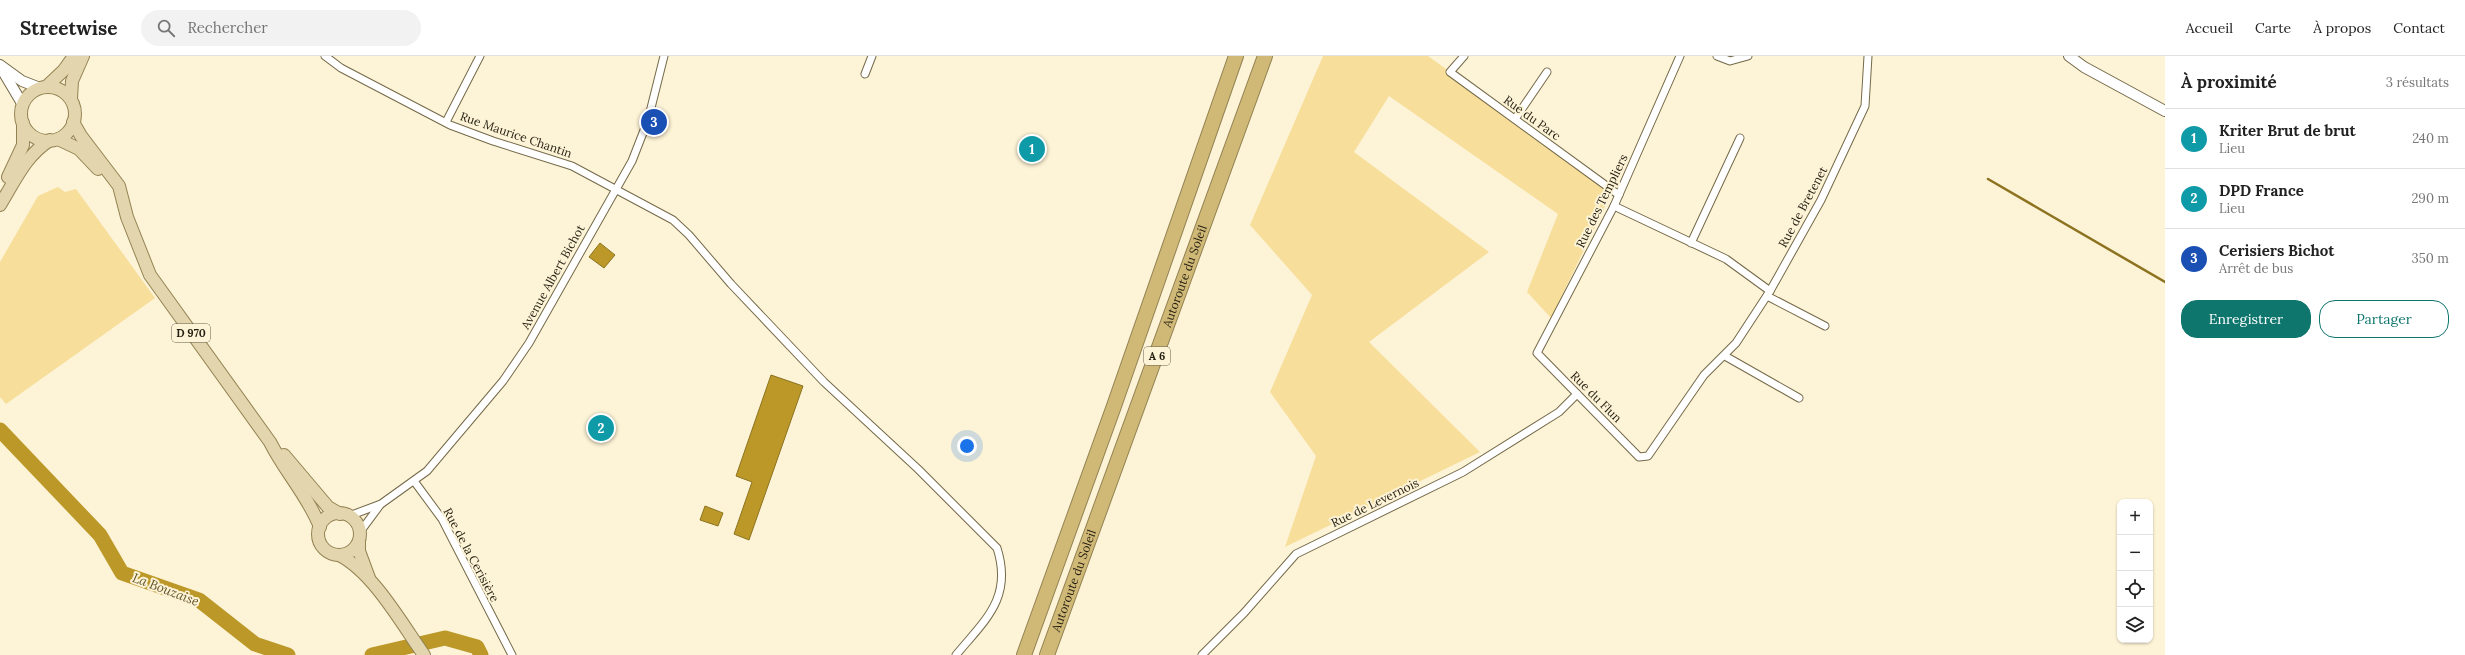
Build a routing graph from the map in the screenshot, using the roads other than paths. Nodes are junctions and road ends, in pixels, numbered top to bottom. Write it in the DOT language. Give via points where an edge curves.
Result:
graph roads {
  1 [pos="74,56"];
  2 [pos="83,56"];
  3 [pos="325,56"];
  4 [pos="480,56"];
  5 [pos="664,56"];
  6 [pos="872,56"];
  7 [pos="1236,56"];
  8 [pos="1265,56"];
  9 [pos="1464,56"];
  10 [pos="1680,56"];
  11 [pos="1717,56"];
  12 [pos="1748,56"];
  13 [pos="1868,56"];
  14 [pos="2069,56"];
  15 [pos="0,66"];
  16 [pos="1547,72"];
  17 [pos="865,74"];
  18 [pos="43,88"];
  19 [pos="70,99"];
  20 [pos="23,105"];
  21 [pos="2165,111"];
  22 [pos="1515,119"];
  23 [pos="23,122"];
  24 [pos="73,122"];
  25 [pos="446,122"];
  26 [pos="1740,138"];
  27 [pos="54,139"];
  28 [pos="616,188"];
  29 [pos="0,190"];
  30 [pos="1619,195"];
  31 [pos="0,206"];
  32 [pos="1614,206"];
  33 [pos="127,217"];
  34 [pos="1691,243"];
  35 [pos="1768,294"];
  36 [pos="1825,326"];
  37 [pos="1537,353"];
  38 [pos="1725,356"];
  39 [pos="1578,394"];
  40 [pos="1799,398"];
  41 [pos="270,442"];
  42 [pos="1639,457"];
  43 [pos="414,481"];
  44 [pos="381,504"];
  45 [pos="345,515"];
  46 [pos="320,527"];
  47 [pos="359,537"];
  48 [pos="339,555"];
  49 [pos="372,584"];
  50 [pos="424,655"];
  51 [pos="512,655"];
  52 [pos="956,655"];
  53 [pos="1024,655"];
  54 [pos="1047,655"];
  55 [pos="1202,655"];
  1 -- 18 [label="main road" via="64,70"];
  2 -- 19 [label="main road" via="72,81"];
  3 -- 25 [label="street, Rue Maurice Chantin" via="341,68"];
  4 -- 25 [label="street"];
  5 -- 28 [label="street, Avenue Albert Bichot" via="648,120 632,161"];
  6 -- 17 [label="street"];
  7 -- 53 [label="highway, Autoroute du Soleil / A 6"];
  8 -- 54 [label="highway, Autoroute du Soleil / A 6"];
  9 -- 22 [label="street, Rue du Parc" via="1450,72"];
  10 -- 30 [label="street, Rue des Templiers"];
  11 -- 12 [label="street" via="1730,61"];
  13 -- 35 [label="street, Rue de Bretenet" via="1865,106 1821,200"];
  14 -- 21 [label="street" via="2084,67"];
  15 -- 18 [label="street" via="22,81"];
  15 -- 20 [label="street"];
  16 -- 22 [label="street"];
  18 -- 19 [label="main road" via="60,90"];
  18 -- 20 [label="main road" via="28,96"];
  19 -- 24 [label="main road" via="74,110"];
  20 -- 23 [label="main road"];
  22 -- 30 [label="street, Rue du Parc"];
  23 -- 27 [label="main road" via="30,134 43,140"];
  23 -- 29 [label="main road" via="23,145"];
  24 -- 27 [label="main road" via="67,132"];
  24 -- 33 [label="main road, D 970" via="119,186"];
  25 -- 28 [label="street, Rue Maurice Chantin" via="493,141 572,166"];
  26 -- 34 [label="street"];
  27 -- 31 [label="main road" via="37,149 27,161"];
  27 -- 33 [label="main road, D 970" via="72,144 90,160"];
  28 -- 43 [label="street, Avenue Albert Bichot" via="525,349 498,387 427,472"];
  28 -- 52 [label="street, Rue Maurice Chantin" via="673,220 689,235 731,284 824,382 918,469 997,548 1002,563 1002,588 995,608"];
  30 -- 32 [label="street, Rue des Templiers"];
  32 -- 34 [label="street"];
  32 -- 37 [label="street, Rue des Templiers"];
  33 -- 41 [label="main road, D 970" via="150,275"];
  34 -- 35 [label="street" via="1726,259"];
  35 -- 36 [label="street"];
  35 -- 38 [label="street, Rue de Bretenet"];
  37 -- 39 [label="street, Rue du Flun"];
  38 -- 40 [label="street"];
  38 -- 42 [label="street, Rue de Bretenet" via="1704,375 1648,456"];
  39 -- 42 [label="street, Rue du Flun"];
  39 -- 55 [label="street, Rue de Levernois" via="1560,412 1463,472 1296,554 1244,613"];
  41 -- 45 [label="main road, D 970" via="282,452 328,507"];
  41 -- 46 [label="main road, D 970" via="303,493"];
  43 -- 44 [label="street"];
  43 -- 51 [label="street, Rue de la Cerisière" via="442,519"];
  44 -- 45 [label="street"];
  44 -- 47 [label="street"];
  45 -- 46 [label="main road" via="326,518"];
  45 -- 47 [label="main road" via="356,523"];
  46 -- 48 [label="main road" via="319,540 322,546 326,551"];
  47 -- 48 [label="main road" via="351,552"];
  47 -- 49 [label="main road" via="359,551"];
  48 -- 49 [label="main road"];
  49 -- 50 [label="main road"];
}
